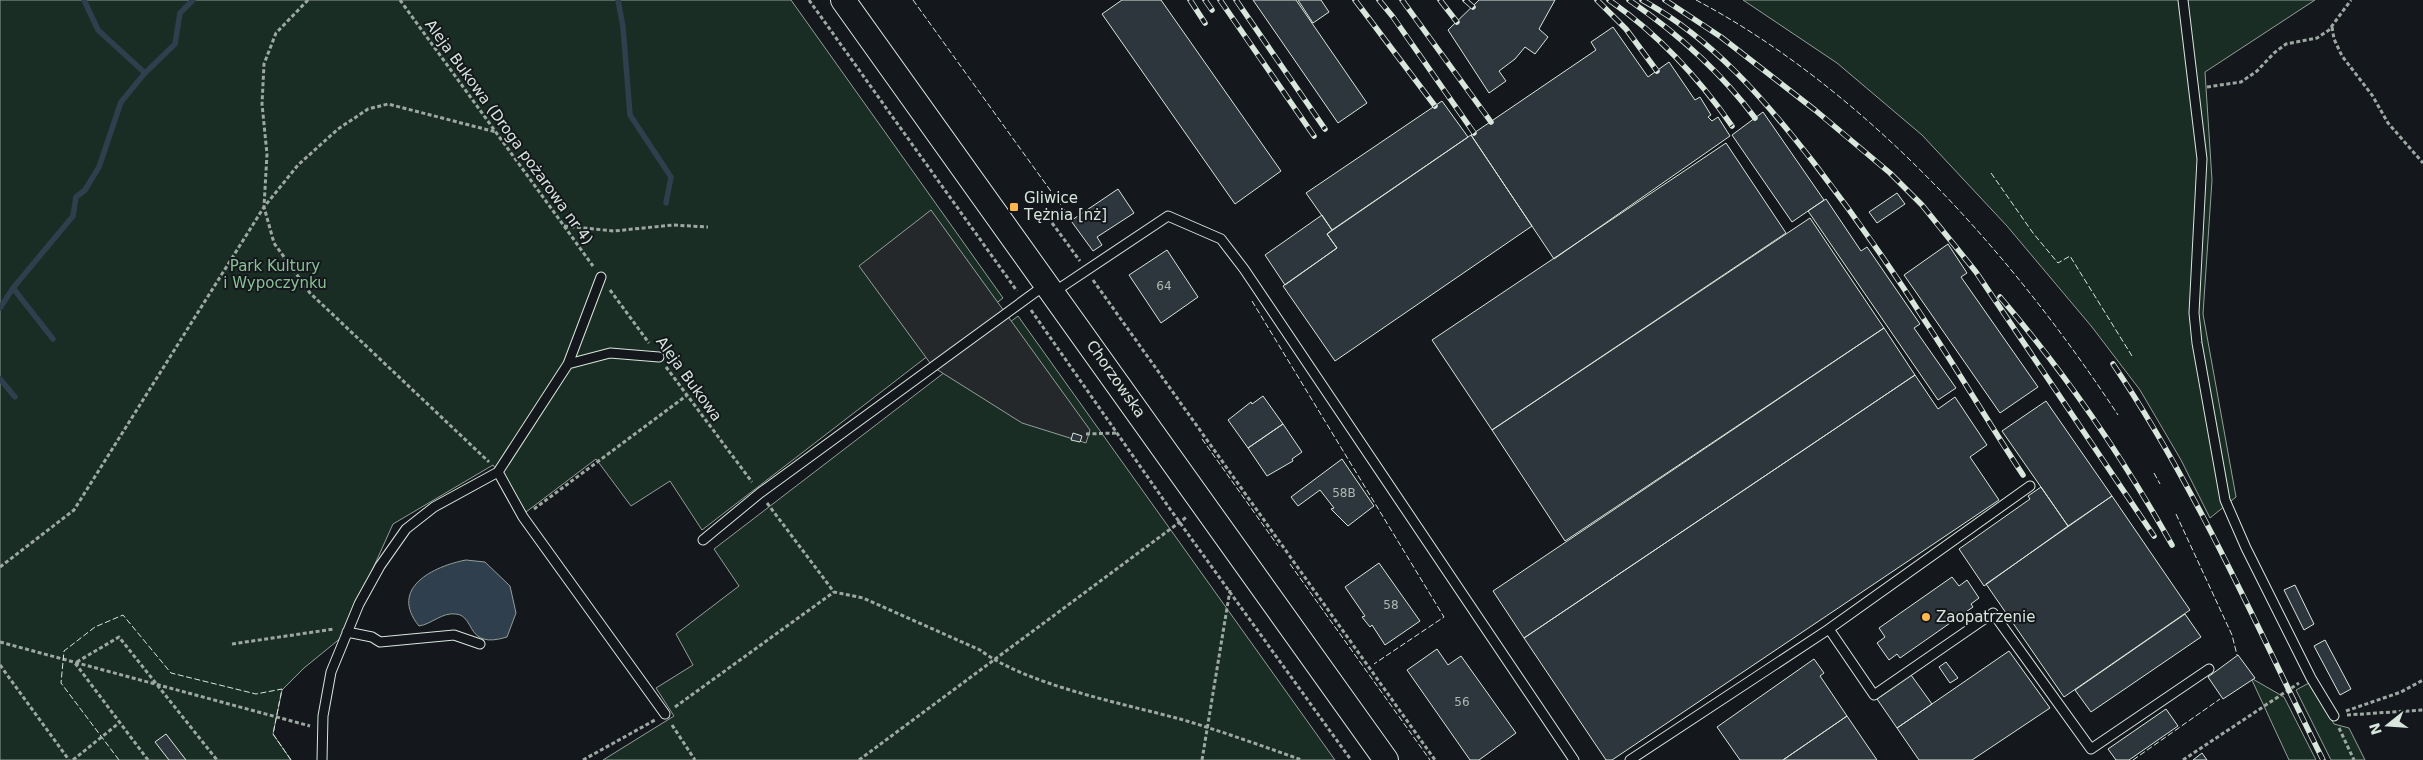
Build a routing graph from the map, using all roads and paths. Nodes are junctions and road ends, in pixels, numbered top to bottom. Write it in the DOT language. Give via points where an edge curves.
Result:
graph roads {
  1 [pos="308,0"];
  2 [pos="400,0"];
  3 [pos="809,0"];
  4 [pos="843,0"];
  5 [pos="2183,0"];
  6 [pos="2351,0"];
  7 [pos="2332,26"];
  8 [pos="2195,88"];
  9 [pos="496,132"];
  10 [pos="2423,163"];
  11 [pos="264,208"];
  12 [pos="1052,223"];
  13 [pos="564,226"];
  14 [pos="708,227"];
  15 [pos="1086,270"];
  16 [pos="601,277"];
  17 [pos="1050,288"];
  18 [pos="1024,300"];
  19 [pos="659,357"];
  20 [pos="568,364"];
  21 [pos="686,396"];
  22 [pos="1117,433"];
  23 [pos="1086,434"];
  24 [pos="498,472"];
  25 [pos="2030,486"];
  26 [pos="760,493"];
  27 [pos="1189,516"];
  28 [pos="523,517"];
  29 [pos="1180,522"];
  30 [pos="703,540"];
  31 [pos="0,567"];
  32 [pos="1230,590"];
  33 [pos="834,592"];
  34 [pos="348,629"];
  35 [pos="1830,629"];
  36 [pos="0,642"];
  37 [pos="232,644"];
  38 [pos="480,644"];
  39 [pos="994,661"];
  40 [pos="75,663"];
  41 [pos="0,665"];
  42 [pos="2209,668"];
  43 [pos="2311,678"];
  44 [pos="2423,680"];
  45 [pos="160,686"];
  46 [pos="2423,710"];
  47 [pos="666,714"];
  48 [pos="2334,716"];
  49 [pos="119,723"];
  50 [pos="1207,726"];
  51 [pos="322,730"];
  52 [pos="69,760"];
  53 [pos="73,760"];
  54 [pos="148,760"];
  55 [pos="217,760"];
  56 [pos="322,760"];
  57 [pos="582,760"];
  58 [pos="695,760"];
  59 [pos="860,760"];
  60 [pos="1202,760"];
  61 [pos="1302,760"];
  62 [pos="1351,760"];
  63 [pos="1386,760"];
  64 [pos="1435,760"];
  65 [pos="1574,760"];
  66 [pos="1630,760"];
  67 [pos="2183,760"];
  68 [pos="2354,760"];
  1 -- 11 [label="path" via="276,33 264,64 262,104 267,154"];
  2 -- 9 [label="path, Aleja Bukowa (Droga pożarowa nr 4)"];
  3 -- 18 [label="path"];
  4 -- 17 [label="main road, Chorzowska"];
  5 -- 8 [label="lane"];
  6 -- 7 [label="path"];
  7 -- 8 [label="path" via="2317,38 2286,44 2242,82"];
  7 -- 10 [label="path" via="2342,56 2372,95 2388,123"];
  8 -- 43 [label="lane" via="2202,159 2194,313 2225,500"];
  9 -- 11 [label="path" via="388,104 368,109 338,129 298,165"];
  9 -- 13 [label="path, Aleja Bukowa (Droga pożarowa nr 4)"];
  11 -- 24 [label="path" via="274,242 310,293 481,452"];
  11 -- 31 [label="path" via="74,510"];
  12 -- 15 [label="path"];
  13 -- 14 [label="path" via="614,230 673,225"];
  13 -- 16 [label="path, Aleja Bukowa (Droga pożarowa nr 4)"];
  15 -- 17 [label="lane"];
  15 -- 64 [label="path"];
  15 -- 65 [label="lane" via="1168,216 1221,240 1244,269"];
  16 -- 19 [label="path, Aleja Bukowa"];
  16 -- 20 [label="lane"];
  17 -- 18 [label="lane"];
  17 -- 63 [label="main road, Chorzowska"];
  18 -- 22 [label="path"];
  18 -- 26 [label="lane"];
  19 -- 20 [label="lane" via="610,353"];
  19 -- 21 [label="path, Aleja Bukowa"];
  20 -- 24 [label="lane"];
  21 -- 26 [label="path, Aleja Bukowa"];
  21 -- 28 [label="path"];
  22 -- 23 [label="path"];
  22 -- 29 [label="path"];
  24 -- 28 [label="lane"];
  24 -- 34 [label="lane" via="434,507 406,529 380,566"];
  25 -- 35 [label="lane"];
  26 -- 30 [label="lane"];
  26 -- 33 [label="path, Aleja Bukowa"];
  27 -- 29 [label="path"];
  28 -- 47 [label="lane"];
  29 -- 32 [label="path"];
  29 -- 39 [label="path"];
  32 -- 50 [label="path"];
  32 -- 62 [label="path"];
  33 -- 39 [label="path" via="863,598 980,650"];
  33 -- 47 [label="path"];
  34 -- 37 [label="path"];
  34 -- 38 [label="lane" via="380,642 454,635"];
  34 -- 51 [label="lane" via="331,672"];
  35 -- 42 [label="lane" via="1874,695 1993,613 2091,749"];
  35 -- 66 [label="lane"];
  36 -- 40 [label="path"];
  39 -- 50 [label="path" via="1056,685"];
  39 -- 59 [label="path"];
  40 -- 45 [label="path"];
  40 -- 45 [label="path" via="119,637"];
  40 -- 49 [label="path"];
  41 -- 52 [label="path"];
  43 -- 48 [label="lane"];
  43 -- 67 [label="path" via="2279,695"];
  44 -- 48 [label="path" via="2401,692"];
  45 -- 51 [label="path"];
  45 -- 55 [label="path"];
  46 -- 48 [label="path"];
  47 -- 57 [label="path"];
  47 -- 58 [label="path"];
  48 -- 68 [label="path"];
  49 -- 53 [label="path"];
  49 -- 54 [label="path"];
  50 -- 60 [label="path"];
  50 -- 61 [label="path"];
  51 -- 56 [label="lane"];
}
